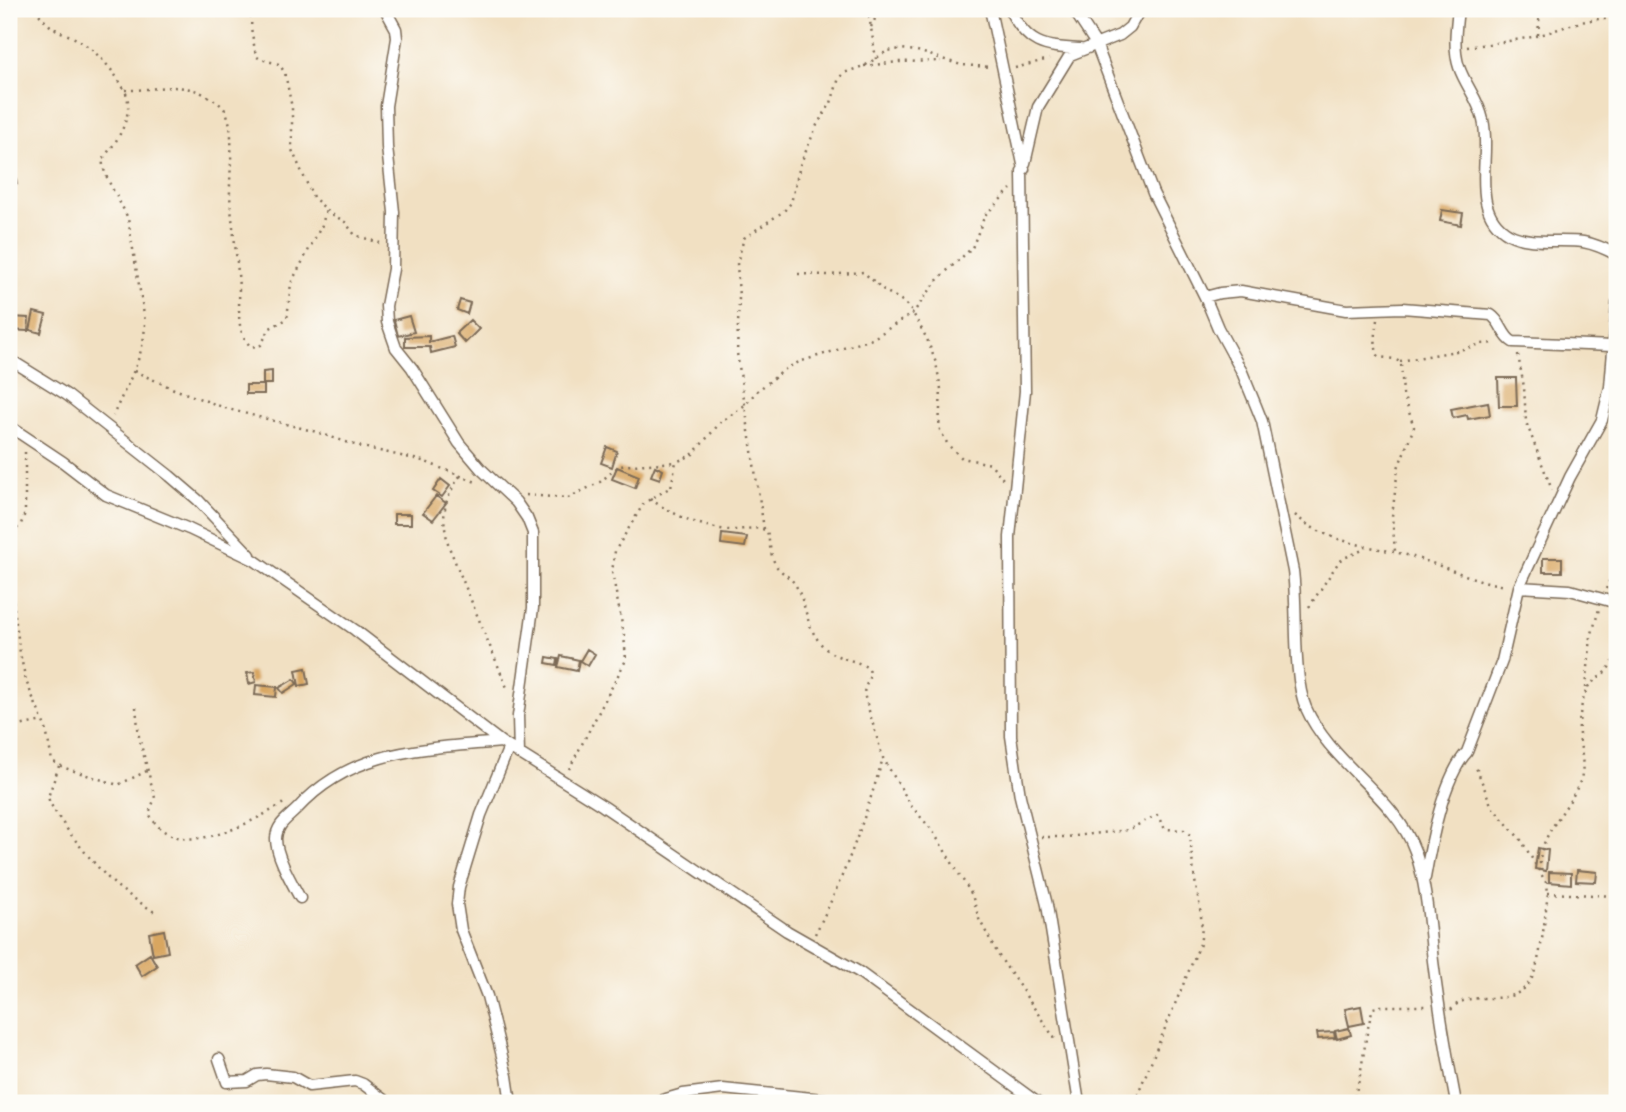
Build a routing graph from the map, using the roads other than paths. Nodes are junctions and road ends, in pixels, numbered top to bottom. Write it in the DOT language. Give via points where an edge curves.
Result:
graph roads {
  1 [pos="385,9"];
  2 [pos="990,9"];
  3 [pos="1009,9"];
  4 [pos="1073,9"];
  5 [pos="1147,9"];
  6 [pos="1458,9"];
  7 [pos="1139,12"];
  8 [pos="1096,44"];
  9 [pos="1075,52"];
  10 [pos="1617,68"];
  11 [pos="1023,174"];
  12 [pos="1617,202"];
  13 [pos="1617,255"];
  14 [pos="1205,297"];
  15 [pos="1617,303"];
  16 [pos="1612,346"];
  17 [pos="9,359"];
  18 [pos="1615,363"];
  19 [pos="9,426"];
  20 [pos="254,560"];
  21 [pos="1519,587"];
  22 [pos="1617,603"];
  23 [pos="505,745"];
  24 [pos="519,754"];
  25 [pos="1424,883"];
  26 [pos="300,898"];
  27 [pos="219,1059"];
  28 [pos="388,1103"];
  29 [pos="511,1103"];
  30 [pos="652,1103"];
  31 [pos="861,1103"];
  32 [pos="1038,1103"];
  33 [pos="1079,1103"];
  34 [pos="1456,1103"];
  1 -- 24 [label="street" via="397,38 386,106 394,212 394,269 386,306 393,342 459,443 508,494 533,533 533,608 518,716"];
  2 -- 11 [label="street"];
  3 -- 9 [label="street" via="1026,36 1039,44"];
  4 -- 8 [label="street"];
  5 -- 7 [label="street"];
  6 -- 13 [label="street" via="1458,64 1483,120 1483,190 1502,229 1519,238 1583,242"];
  7 -- 8 [label="street" via="1120,35"];
  8 -- 9 [label="street"];
  8 -- 14 [label="street" via="1141,166"];
  9 -- 11 [label="street" via="1038,107"];
  10 -- 12 [label="street"];
  11 -- 33 [label="street" via="1025,391 1010,551 1011,736 1020,796 1047,905"];
  14 -- 16 [label="street" via="1241,292 1321,307 1492,315 1506,337 1516,342"];
  14 -- 25 [label="street" via="1262,421 1293,571 1305,706 1336,754 1408,835"];
  15 -- 16 [label="street"];
  16 -- 18 [label="street"];
  17 -- 20 [label="street" via="67,395 124,439 198,500"];
  18 -- 21 [label="street" via="1601,425 1558,502"];
  19 -- 20 [label="street" via="106,495"];
  20 -- 23 [label="street" via="355,630"];
  21 -- 22 [label="street" via="1570,590"];
  21 -- 25 [label="street" via="1498,672 1444,797"];
  23 -- 24 [label="street"];
  23 -- 26 [label="street" via="405,751 347,770 313,791 276,834"];
  23 -- 29 [label="street" via="457,904 461,930 487,996"];
  24 -- 32 [label="street" via="787,931 859,972"];
  25 -- 34 [label="street" via="1440,1023"];
  27 -- 28 [label="street" via="227,1082 247,1081 261,1074 293,1077 309,1086 355,1081"];
  30 -- 31 [label="street" via="723,1089"];
}
